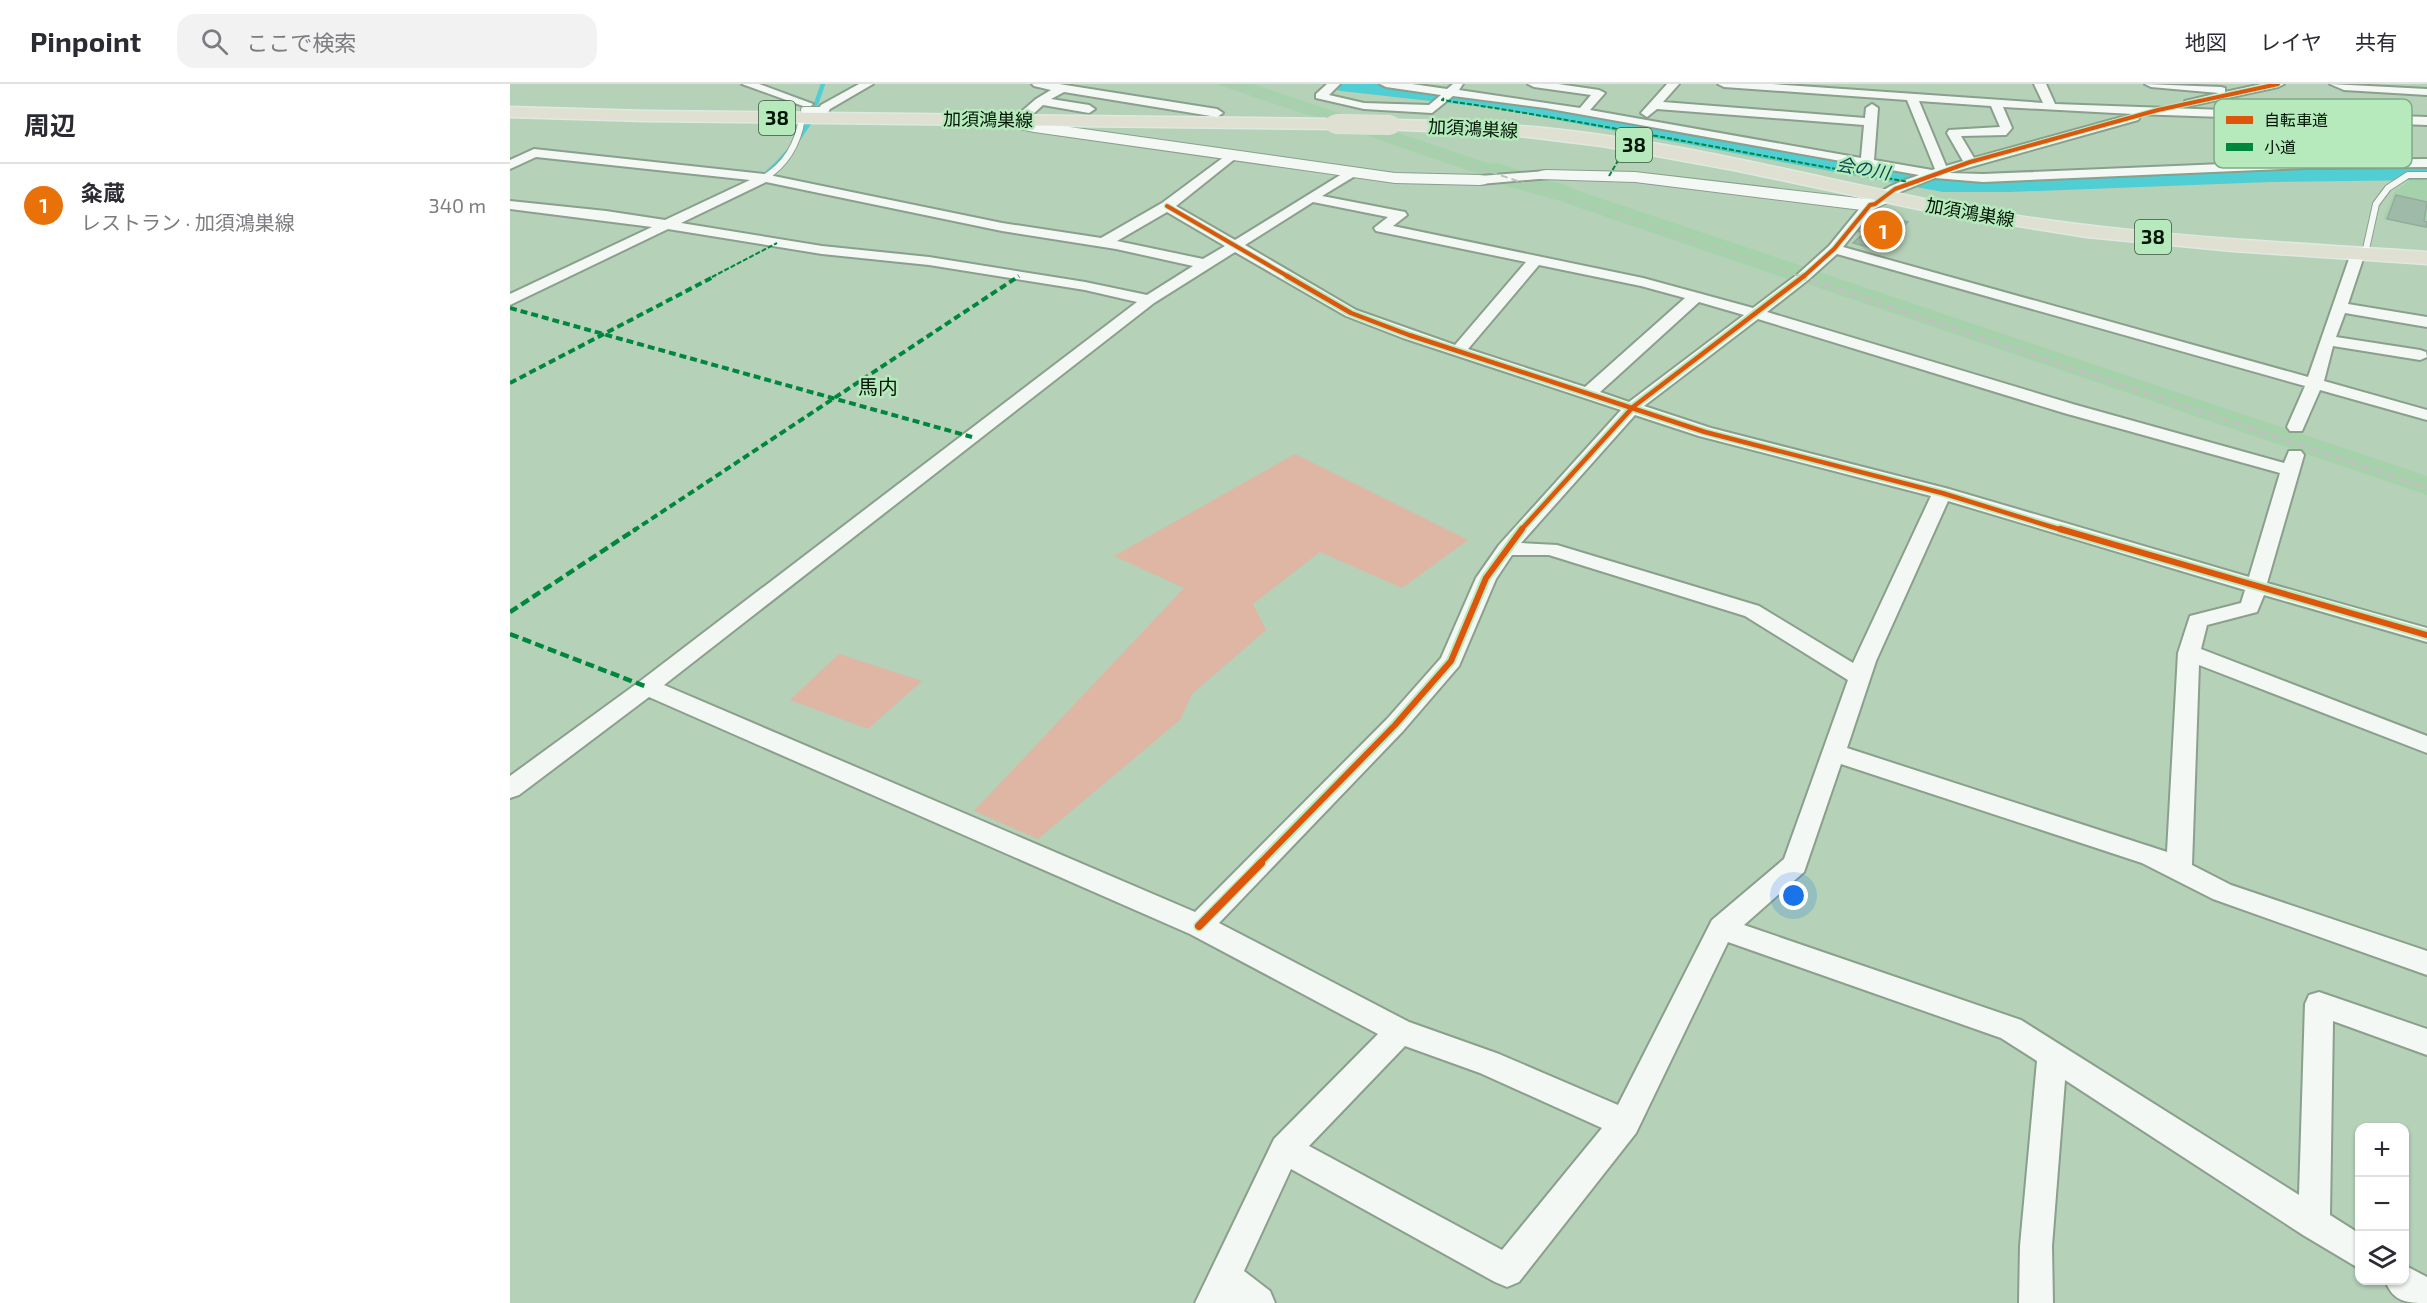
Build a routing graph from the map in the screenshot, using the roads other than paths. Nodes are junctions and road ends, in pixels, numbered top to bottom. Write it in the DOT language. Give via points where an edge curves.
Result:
graph roads {
  1 [pos="748,84"];
  2 [pos="867,84"];
  3 [pos="1044,84"];
  4 [pos="1386,84"];
  5 [pos="1534,84"];
  6 [pos="1672,84"];
  7 [pos="1724,84"];
  8 [pos="2040,84"];
  9 [pos="2151,84"];
  10 [pos="2278,84"];
  11 [pos="1333,85"];
  12 [pos="1783,86"];
  13 [pos="2340,86"];
  14 [pos="1062,88"];
  15 [pos="1088,88"];
  16 [pos="1873,90"];
  17 [pos="1451,92"];
  18 [pos="2246,92"];
  19 [pos="2425,93"];
  20 [pos="1912,98"];
  21 [pos="2355,99"];
  22 [pos="1040,101"];
  23 [pos="1995,103"];
  24 [pos="1653,105"];
  25 [pos="2051,107"];
  26 [pos="811,109"];
  27 [pos="1089,109"];
  28 [pos="2158,110"];
  29 [pos="510,111"];
  30 [pos="1582,112"];
  31 [pos="2214,112"];
  32 [pos="1217,113"];
  33 [pos="2422,120"];
  34 [pos="1018,121"];
  35 [pos="1871,122"];
  36 [pos="1638,123"];
  37 [pos="2427,129"];
  38 [pos="1232,155"];
  39 [pos="1970,162"];
  40 [pos="2412,163"];
  41 [pos="2427,163"];
  42 [pos="1867,164"];
  43 [pos="510,165"];
  44 [pos="2214,168"];
  45 [pos="1350,173"];
  46 [pos="1934,174"];
  47 [pos="1546,176"];
  48 [pos="2427,176"];
  49 [pos="764,178"];
  50 [pos="1480,180"];
  51 [pos="1310,198"];
  52 [pos="1876,201"];
  53 [pos="510,205"];
  54 [pos="1167,206"];
  55 [pos="666,225"];
  56 [pos="1103,243"];
  57 [pos="1235,246"];
  58 [pos="1834,249"];
  59 [pos="2358,253"];
  60 [pos="2427,258"];
  61 [pos="1536,260"];
  62 [pos="1204,264"];
  63 [pos="1696,297"];
  64 [pos="510,300"];
  65 [pos="1149,300"];
  66 [pos="2340,307"];
  67 [pos="1755,314"];
  68 [pos="2427,322"];
  69 [pos="2327,340"];
  70 [pos="1460,350"];
  71 [pos="2420,355"];
  72 [pos="2315,382"];
  73 [pos="1589,393"];
  74 [pos="1633,407"];
  75 [pos="2427,415"];
  76 [pos="2296,427"];
  77 [pos="1941,493"];
  78 [pos="1506,549"];
  79 [pos="2257,587"];
  80 [pos="2427,635"];
  81 [pos="2188,653"];
  82 [pos="1860,676"];
  83 [pos="647,687"];
  84 [pos="2427,745"];
  85 [pos="1834,753"];
  86 [pos="510,789"];
  87 [pos="2179,870"];
  88 [pos="1199,926"];
  89 [pos="1721,928"];
  90 [pos="2427,963"];
  91 [pos="1401,1031"];
  92 [pos="2427,1042"];
  93 [pos="2052,1056"];
  94 [pos="1625,1123"];
  95 [pos="1286,1149"];
  96 [pos="2314,1224"];
  97 [pos="2355,1251"];
  98 [pos="2408,1285"];
  99 [pos="1218,1290"];
  100 [pos="2427,1297"];
  101 [pos="1258,1303"];
  102 [pos="2036,1303"];
  1 -- 26 [label="street"];
  2 -- 26 [label="street" via="825,107"];
  3 -- 14 [label="street"];
  4 -- 17 [label="street"];
  5 -- 30 [label="street" via="1599,93"];
  6 -- 24 [label="street"];
  7 -- 12 [label="street"];
  8 -- 25 [label="street"];
  9 -- 18 [label="street"];
  10 -- 18 [label="street"];
  11 -- 17 [label="street" via="1320,96 1364,106 1432,109"];
  12 -- 16 [label="street"];
  13 -- 19 [label="street"];
  13 -- 21 [label="street"];
  14 -- 15 [label="street"];
  14 -- 22 [label="street"];
  15 -- 32 [label="street"];
  16 -- 20 [label="street"];
  16 -- 35 [label="street"];
  17 -- 30 [label="street"];
  18 -- 28 [label="street"];
  20 -- 23 [label="street"];
  20 -- 46 [label="street"];
  22 -- 27 [label="street"];
  22 -- 34 [label="street"];
  23 -- 25 [label="street"];
  23 -- 39 [label="street" via="2006,128 2002,132 1953,133"];
  24 -- 35 [label="street"];
  24 -- 36 [label="street"];
  25 -- 28 [label="street"];
  26 -- 29 [label="main road, 加須鴻巣線 / 38"];
  26 -- 34 [label="main road, 加須鴻巣線 / 38"];
  26 -- 49 [label="lane" via="796,147"];
  28 -- 31 [label="street"];
  28 -- 39 [label="street"];
  30 -- 36 [label="street"];
  33 -- 37 [label="street"];
  34 -- 38 [label="street" via="1034,127"];
  34 -- 52 [label="main road, 加須鴻巣線 / 38, bridge" via="1500,129 1629,144 1693,156"];
  35 -- 42 [label="street"];
  36 -- 42 [label="street"];
  38 -- 45 [label="street"];
  38 -- 54 [label="street"];
  39 -- 46 [label="street"];
  40 -- 41 [label="street"];
  42 -- 46 [label="street"];
  43 -- 49 [label="street" via="534,153"];
  44 -- 46 [label="street" via="1983,178"];
  45 -- 50 [label="street" via="1413,180"];
  45 -- 51 [label="street"];
  46 -- 52 [label="street"];
  47 -- 50 [label="street"];
  47 -- 52 [label="street" via="1635,177"];
  48 -- 59 [label="lane" via="2408,175 2388,188 2376,204 2366,249"];
  49 -- 55 [label="street"];
  49 -- 56 [label="street" via="1002,227"];
  51 -- 57 [label="street"];
  51 -- 61 [label="street" via="1400,215 1381,228"];
  52 -- 58 [label="street"];
  52 -- 59 [label="main road, 加須鴻巣線 / 38" via="2039,225"];
  53 -- 55 [label="street"];
  54 -- 56 [label="street"];
  54 -- 57 [label="street"];
  55 -- 64 [label="street"];
  55 -- 65 [label="street" via="822,250 930,261"];
  56 -- 62 [label="street"];
  57 -- 62 [label="street"];
  57 -- 70 [label="street" via="1350,313"];
  58 -- 67 [label="street"];
  58 -- 72 [label="street"];
  59 -- 60 [label="main road, 加須鴻巣線 / 38"];
  59 -- 66 [label="street"];
  61 -- 63 [label="street"];
  61 -- 70 [label="street"];
  62 -- 65 [label="street"];
  63 -- 67 [label="street"];
  63 -- 73 [label="street"];
  65 -- 83 [label="street"];
  66 -- 68 [label="street"];
  66 -- 69 [label="street"];
  67 -- 74 [label="street"];
  67 -- 79 [label="street" via="2070,409 2292,463"];
  69 -- 71 [label="street"];
  69 -- 72 [label="street"];
  70 -- 73 [label="street"];
  72 -- 75 [label="street"];
  72 -- 76 [label="street"];
  73 -- 74 [label="street"];
  74 -- 77 [label="street" via="1705,432"];
  74 -- 78 [label="street"];
  77 -- 79 [label="street"];
  77 -- 82 [label="street"];
  78 -- 82 [label="street" via="1550,549 1752,611"];
  78 -- 88 [label="street" via="1486,578 1451,661 1395,725"];
  79 -- 80 [label="street"];
  79 -- 81 [label="street" via="2250,607 2197,621"];
  81 -- 84 [label="street"];
  81 -- 87 [label="street"];
  82 -- 85 [label="street"];
  83 -- 86 [label="street"];
  83 -- 88 [label="street"];
  85 -- 87 [label="street" via="2151,856"];
  85 -- 89 [label="street" via="1795,865"];
  87 -- 90 [label="street" via="2222,892"];
  88 -- 91 [label="street"];
  89 -- 93 [label="street" via="2011,1029"];
  89 -- 94 [label="street"];
  91 -- 94 [label="street" via="1489,1063"];
  91 -- 95 [label="street"];
  92 -- 96 [label="street" via="2319,1004"];
  93 -- 96 [label="street"];
  93 -- 102 [label="street" via="2036,1246"];
  94 -- 95 [label="street" via="1507,1270"];
  95 -- 99 [label="street"];
  96 -- 97 [label="street"];
  98 -- 100 [label="street"];
  99 -- 101 [label="street"];
}
